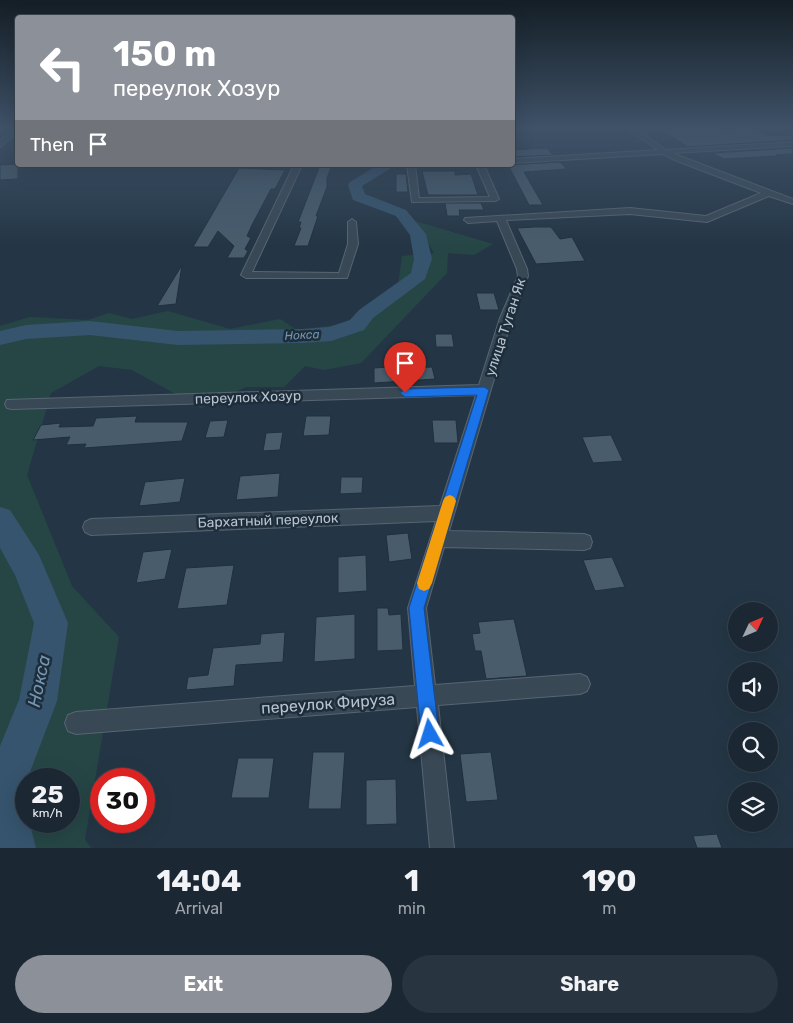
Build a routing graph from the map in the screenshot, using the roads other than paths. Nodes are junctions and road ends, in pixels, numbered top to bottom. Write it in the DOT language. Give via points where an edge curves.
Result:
graph roads {
  1 [pos="297,167"];
  2 [pos="412,167"];
  3 [pos="481,167"];
  4 [pos="697,167"];
  5 [pos="768,193"];
  6 [pos="793,202"];
  7 [pos="501,219"];
  8 [pos="468,220"];
  9 [pos="352,222"];
  10 [pos="484,390"];
  11 [pos="12,404"];
  12 [pos="446,513"];
  13 [pos="91,527"];
  14 [pos="438,539"];
  15 [pos="584,542"];
  16 [pos="580,684"];
  17 [pos="426,696"];
  18 [pos="76,723"];
  19 [pos="442,848"];
  1 -- 9 [label="street" via="246,275 343,276 352,244"];
  2 -- 3 [label="street" via="415,200 495,199"];
  4 -- 5 [label="street"];
  5 -- 6 [label="street"];
  5 -- 7 [label="street" via="707,219 630,211"];
  7 -- 8 [label="street"];
  7 -- 10 [label="street, улица Туган Як" via="523,276"];
  10 -- 11 [label="street, переулок Хозур"];
  10 -- 12 [label="street, улица Туган Як"];
  12 -- 13 [label="street, Бархатный переулок"];
  12 -- 14 [label="street, улица Туган Як"];
  14 -- 15 [label="street"];
  14 -- 17 [label="street, улица Туган Як" via="417,608"];
  16 -- 17 [label="street, переулок Фируза"];
  17 -- 18 [label="street, переулок Фируза"];
  17 -- 19 [label="street, улица Туган Як"];
}
